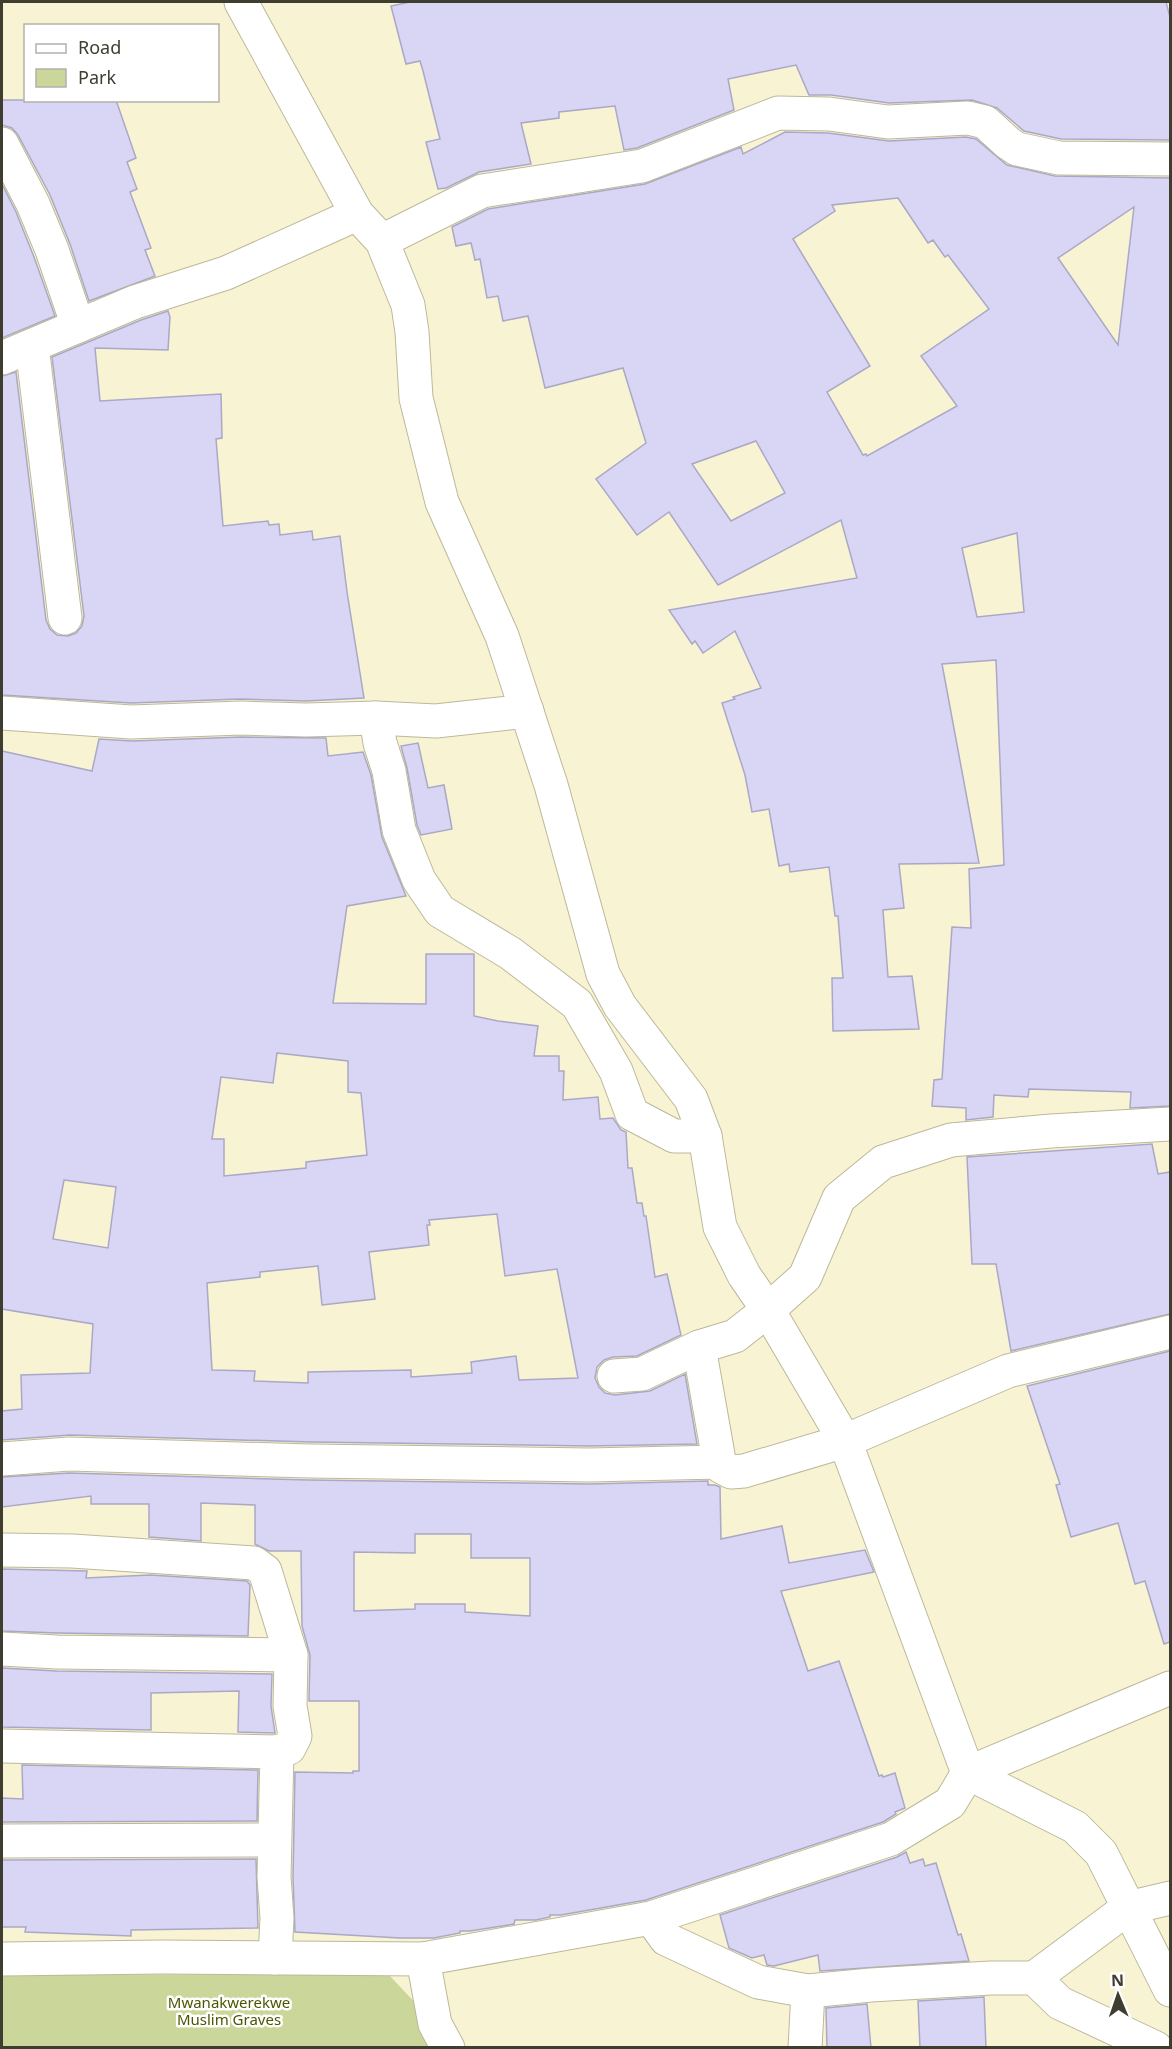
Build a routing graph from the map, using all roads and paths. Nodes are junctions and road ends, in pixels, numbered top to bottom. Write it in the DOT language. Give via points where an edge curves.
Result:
graph roads {
  1 [pos="241,2"];
  2 [pos="2,144"];
  3 [pos="1170,159"];
  4 [pos="357,214"];
  5 [pos="382,241"];
  6 [pos="78,326"];
  7 [pos="32,346"];
  8 [pos="2,358"];
  9 [pos="65,618"];
  10 [pos="526,711"];
  11 [pos="2,713"];
  12 [pos="376,718"];
  13 [pos="1170,1124"];
  14 [pos="705,1136"];
  15 [pos="768,1310"];
  16 [pos="1170,1332"];
  17 [pos="699,1347"];
  18 [pos="614,1376"];
  19 [pos="845,1441"];
  20 [pos="2,1459"];
  21 [pos="719,1462"];
  22 [pos="2,1550"];
  23 [pos="2,1649"];
  24 [pos="291,1655"];
  25 [pos="1170,1688"];
  26 [pos="2,1746"];
  27 [pos="277,1752"];
  28 [pos="968,1773"];
  29 [pos="274,1840"];
  30 [pos="2,1841"];
  31 [pos="1170,1898"];
  32 [pos="1128,1908"];
  33 [pos="651,1918"];
  34 [pos="275,1958"];
  35 [pos="2,1959"];
  36 [pos="423,1959"];
  37 [pos="1034,1978"];
  38 [pos="1170,1990"];
  39 [pos="808,1991"];
  40 [pos="448,2048"];
  41 [pos="805,2048"];
  42 [pos="1156,2048"];
  1 -- 4 [label="street"];
  2 -- 6 [label="street" via="37,213"];
  3 -- 5 [label="street" via="1059,158 1017,149 985,122 968,118 888,122 829,114 778,114 642,166 482,191"];
  4 -- 5 [label="street"];
  4 -- 6 [label="street" via="226,273 135,302"];
  5 -- 10 [label="street" via="408,305 416,398 442,502 502,636"];
  6 -- 7 [label="street"];
  7 -- 8 [label="street"];
  7 -- 9 [label="street"];
  10 -- 12 [label="street" via="436,721"];
  10 -- 14 [label="street" via="551,785 603,974 620,1005 691,1099"];
  11 -- 12 [label="street" via="131,722"];
  12 -- 14 [label="street" via="399,831 419,880 440,911 510,953 577,1004 616,1071 632,1114 674,1136"];
  13 -- 15 [label="street" via="951,1140 883,1162 839,1198 805,1277"];
  14 -- 15 [label="street" via="720,1227 744,1275"];
  15 -- 17 [label="street" via="735,1336"];
  15 -- 19 [label="street"];
  16 -- 19 [label="street" via="1008,1371"];
  17 -- 18 [label="street" via="642,1374"];
  17 -- 21 [label="street"];
  19 -- 21 [label="street" via="744,1472 731,1472"];
  19 -- 28 [label="street"];
  20 -- 21 [label="street" via="69,1454 589,1465"];
  22 -- 24 [label="street" via="254,1563 265,1570"];
  23 -- 24 [label="street"];
  24 -- 27 [label="street" via="290,1706 295,1736 289,1748"];
  25 -- 28 [label="street"];
  26 -- 27 [label="street"];
  27 -- 29 [label="street"];
  28 -- 32 [label="street" via="1076,1827 1101,1853"];
  28 -- 33 [label="street" via="950,1803 891,1839"];
  29 -- 30 [label="street"];
  29 -- 34 [label="street"];
  31 -- 32 [label="street"];
  32 -- 37 [label="street"];
  32 -- 38 [label="street"];
  33 -- 36 [label="street"];
  33 -- 39 [label="street" via="666,1939 676,1944 758,1982"];
  34 -- 35 [label="street"];
  34 -- 36 [label="street"];
  36 -- 40 [label="street" via="435,2024"];
  37 -- 39 [label="street"];
  37 -- 42 [label="street" via="1060,2003"];
  39 -- 41 [label="street"];
}
